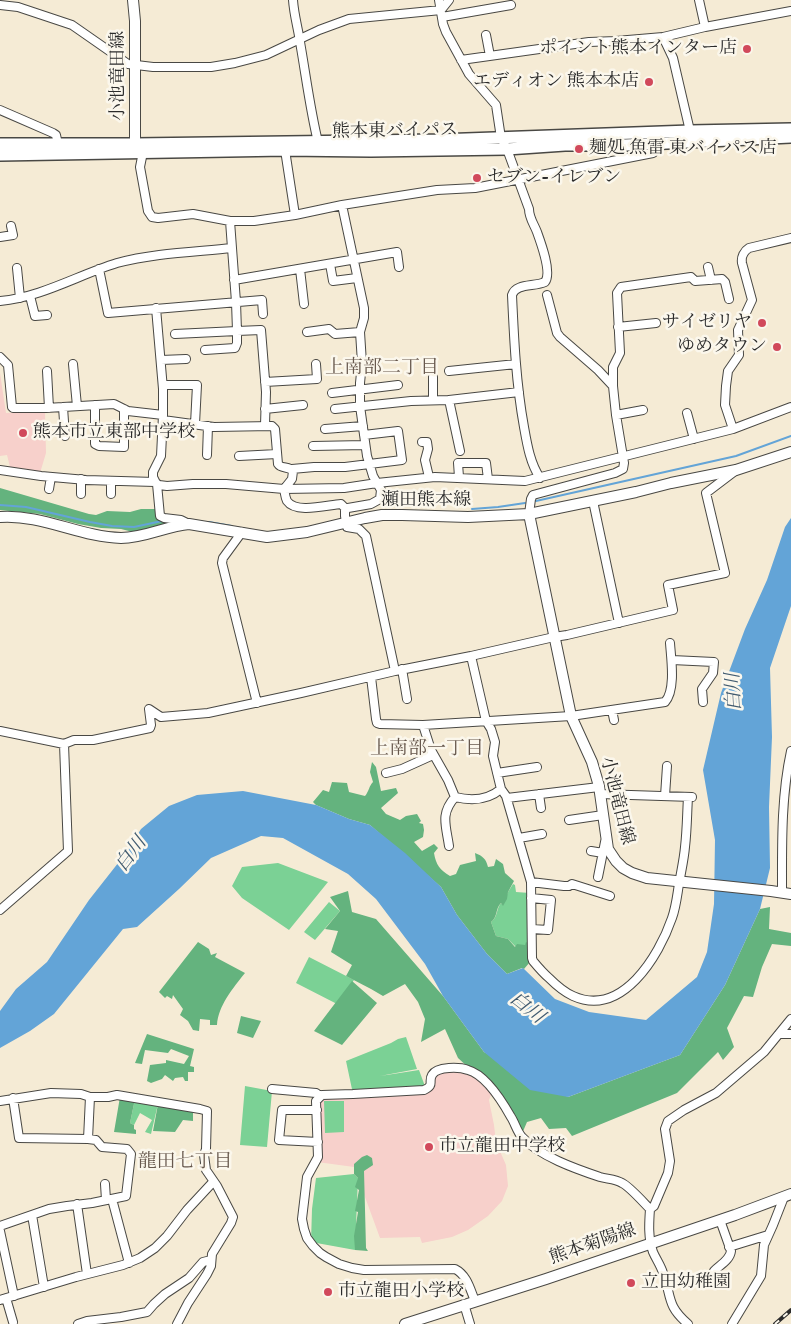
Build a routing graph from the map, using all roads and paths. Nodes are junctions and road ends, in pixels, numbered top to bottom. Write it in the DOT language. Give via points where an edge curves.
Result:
graph roads {
  1 [pos="133,0"];
  2 [pos="293,0"];
  3 [pos="440,0"];
  4 [pos="449,0"];
  5 [pos="699,0"];
  6 [pos="0,4"];
  7 [pos="511,5"];
  8 [pos="791,11"];
  9 [pos="442,13"];
  10 [pos="705,27"];
  11 [pos="486,34"];
  12 [pos="663,37"];
  13 [pos="300,39"];
  14 [pos="490,56"];
  15 [pos="462,60"];
  16 [pos="135,66"];
  17 [pos="0,110"];
  18 [pos="791,129"];
  19 [pos="690,131"];
  20 [pos="791,137"];
  21 [pos="501,138"];
  22 [pos="318,142"];
  23 [pos="654,143"];
  24 [pos="0,144"];
  25 [pos="58,144"];
  26 [pos="138,149"];
  27 [pos="507,149"];
  28 [pos="285,150"];
  29 [pos="0,155"];
  30 [pos="518,180"];
  31 [pos="342,205"];
  32 [pos="295,215"];
  33 [pos="230,221"];
  34 [pos="11,226"];
  35 [pos="0,237"];
  36 [pos="791,238"];
  37 [pos="232,248"];
  38 [pos="354,260"];
  39 [pos="330,264"];
  40 [pos="399,267"];
  41 [pos="708,267"];
  42 [pos="19,269"];
  43 [pos="99,269"];
  44 [pos="300,269"];
  45 [pos="357,278"];
  46 [pos="234,280"];
  47 [pos="710,280"];
  48 [pos="548,295"];
  49 [pos="25,297"];
  50 [pos="729,299"];
  51 [pos="0,300"];
  52 [pos="236,302"];
  53 [pos="304,304"];
  54 [pos="156,308"];
  55 [pos="263,314"];
  56 [pos="47,315"];
  57 [pos="656,323"];
  58 [pos="645,324"];
  59 [pos="618,327"];
  60 [pos="237,331"];
  61 [pos="307,332"];
  62 [pos="360,332"];
  63 [pos="175,334"];
  64 [pos="646,334"];
  65 [pos="206,350"];
  66 [pos="0,357"];
  67 [pos="186,359"];
  68 [pos="161,360"];
  69 [pos="73,364"];
  70 [pos="316,364"];
  71 [pos="516,364"];
  72 [pos="47,371"];
  73 [pos="448,371"];
  74 [pos="433,377"];
  75 [pos="265,382"];
  76 [pos="398,385"];
  77 [pos="163,386"];
  78 [pos="613,386"];
  79 [pos="360,389"];
  80 [pos="519,392"];
  81 [pos="332,393"];
  82 [pos="433,400"];
  83 [pos="449,400"];
  84 [pos="95,405"];
  85 [pos="303,405"];
  86 [pos="77,406"];
  87 [pos="360,406"];
  88 [pos="63,407"];
  89 [pos="791,407"];
  90 [pos="49,408"];
  91 [pos="124,409"];
  92 [pos="265,409"];
  93 [pos="335,409"];
  94 [pos="643,410"];
  95 [pos="688,413"];
  96 [pos="616,415"];
  97 [pos="163,417"];
  98 [pos="194,424"];
  99 [pos="264,425"];
  100 [pos="208,426"];
  101 [pos="325,429"];
  102 [pos="733,429"];
  103 [pos="363,431"];
  104 [pos="65,436"];
  105 [pos="694,439"];
  106 [pos="426,442"];
  107 [pos="365,445"];
  108 [pos="313,446"];
  109 [pos="460,451"];
  110 [pos="791,452"];
  111 [pos="277,454"];
  112 [pos="207,455"];
  113 [pos="239,456"];
  114 [pos="624,456"];
  115 [pos="369,464"];
  116 [pos="292,469"];
  117 [pos="0,470"];
  118 [pos="736,470"];
  119 [pos="51,477"];
  120 [pos="429,477"];
  121 [pos="459,477"];
  122 [pos="540,478"];
  123 [pos="488,479"];
  124 [pos="81,480"];
  125 [pos="111,481"];
  126 [pos="156,483"];
  127 [pos="377,483"];
  128 [pos="49,489"];
  129 [pos="284,489"];
  130 [pos="81,494"];
  131 [pos="111,494"];
  132 [pos="593,501"];
  133 [pos="345,508"];
  134 [pos="529,514"];
  135 [pos="0,517"];
  136 [pos="346,523"];
  137 [pos="189,524"];
  138 [pos="242,532"];
  139 [pos="619,623"];
  140 [pos="554,637"];
  141 [pos="670,642"];
  142 [pos="471,656"];
  143 [pos="672,660"];
  144 [pos="399,670"];
  145 [pos="371,677"];
  146 [pos="407,699"];
  147 [pos="703,702"];
  148 [pos="257,703"];
  149 [pos="639,706"];
  150 [pos="612,710"];
  151 [pos="641,715"];
  152 [pos="571,716"];
  153 [pos="614,720"];
  154 [pos="486,721"];
  155 [pos="423,725"];
  156 [pos="0,731"];
  157 [pos="64,744"];
  158 [pos="791,751"];
  159 [pos="433,755"];
  160 [pos="666,766"];
  161 [pos="538,767"];
  162 [pos="789,770"];
  163 [pos="386,773"];
  164 [pos="497,773"];
  165 [pos="501,789"];
  166 [pos="600,790"];
  167 [pos="539,794"];
  168 [pos="665,796"];
  169 [pos="455,797"];
  170 [pos="507,798"];
  171 [pos="541,808"];
  172 [pos="603,815"];
  173 [pos="570,820"];
  174 [pos="542,834"];
  175 [pos="518,838"];
  176 [pos="606,840"];
  177 [pos="449,846"];
  178 [pos="591,851"];
  179 [pos="603,853"];
  180 [pos="598,877"];
  181 [pos="531,882"];
  182 [pos="679,882"];
  183 [pos="781,892"];
  184 [pos="610,896"];
  185 [pos="531,898"];
  186 [pos="0,910"];
  187 [pos="532,929"];
  188 [pos="791,1019"];
  189 [pos="779,1034"];
  190 [pos="791,1034"];
  191 [pos="272,1089"];
  192 [pos="320,1096"];
  193 [pos="90,1097"];
  194 [pos="13,1098"];
  195 [pos="0,1101"];
  196 [pos="317,1110"];
  197 [pos="88,1140"];
  198 [pos="318,1142"];
  199 [pos="214,1182"];
  200 [pos="105,1184"];
  201 [pos="787,1195"];
  202 [pos="109,1199"];
  203 [pos="78,1204"];
  204 [pos="650,1209"];
  205 [pos="32,1215"];
  206 [pos="720,1220"];
  207 [pos="0,1226"];
  208 [pos="0,1231"];
  209 [pos="768,1235"];
  210 [pos="651,1242"];
  211 [pos="730,1247"];
  212 [pos="211,1260"];
  213 [pos="129,1263"];
  214 [pos="714,1271"];
  215 [pos="87,1274"];
  216 [pos="44,1287"];
  217 [pos="7,1298"];
  218 [pos="475,1301"];
  219 [pos="464,1304"];
  220 [pos="13,1322"];
  221 [pos="78,1324"];
  222 [pos="177,1324"];
  223 [pos="405,1324"];
  224 [pos="470,1324"];
  225 [pos="688,1324"];
  226 [pos="732,1324"];
  1 -- 16 [label="main road, 小池竜田線"];
  2 -- 13 [label="street"];
  3 -- 9 [label="street"];
  4 -- 9 [label="street"];
  5 -- 10 [label="street"];
  6 -- 16 [label="street" via="72,24"];
  7 -- 9 [label="street"];
  8 -- 10 [label="street"];
  9 -- 13 [label="street" via="349,19"];
  9 -- 15 [label="street" via="446,32"];
  10 -- 12 [label="street"];
  11 -- 14 [label="street"];
  12 -- 14 [label="street" via="594,41"];
  12 -- 19 [label="street" via="673,58"];
  13 -- 16 [label="street" via="266,55 235,63 153,68"];
  13 -- 22 [label="street"];
  14 -- 15 [label="street"];
  15 -- 21 [label="street" via="496,105"];
  16 -- 26 [label="main road, 小池竜田線"];
  17 -- 25 [label="street" via="53,133"];
  18 -- 19 [label="highway, 熊本東バイパス"];
  19 -- 21 [label="highway, 熊本東バイパス"];
  20 -- 23 [label="highway, 熊本東バイパス"];
  21 -- 22 [label="highway, 熊本東バイパス"];
  21 -- 27 [label="street"];
  22 -- 26 [label="highway, 熊本東バイパス"];
  23 -- 27 [label="highway, 熊本東バイパス"];
  23 -- 30 [label="street" via="653,153"];
  24 -- 25 [label="highway, 熊本東バイパス"];
  25 -- 26 [label="highway, 熊本東バイパス"];
  26 -- 28 [label="highway, 熊本東バイパス"];
  26 -- 29 [label="highway, 熊本東バイパス"];
  26 -- 33 [label="street" via="148,211 152,217 196,214"];
  27 -- 28 [label="highway, 熊本東バイパス"];
  27 -- 30 [label="street"];
  28 -- 32 [label="street"];
  30 -- 31 [label="street"];
  30 -- 71 [label="street" via="538,233 548,273 545,282 518,288 512,293"];
  31 -- 32 [label="street"];
  31 -- 38 [label="street"];
  32 -- 33 [label="street"];
  33 -- 37 [label="street"];
  34 -- 35 [label="street" via="13,235"];
  36 -- 102 [label="street" via="749,248 742,257 752,300 738,330 739,355 728,371 725,405"];
  37 -- 43 [label="street" via="164,254"];
  37 -- 46 [label="street"];
  38 -- 39 [label="street"];
  38 -- 40 [label="street" via="397,252"];
  38 -- 45 [label="street"];
  39 -- 44 [label="street"];
  39 -- 45 [label="street" via="333,280"];
  41 -- 47 [label="street"];
  42 -- 49 [label="street"];
  43 -- 49 [label="street"];
  43 -- 54 [label="street" via="108,313"];
  44 -- 46 [label="street"];
  44 -- 53 [label="street"];
  45 -- 62 [label="street" via="364,315"];
  46 -- 52 [label="street"];
  47 -- 50 [label="street" via="724,279"];
  47 -- 59 [label="street" via="695,281 691,278 623,286 617,293"];
  48 -- 78 [label="street" via="560,337"];
  49 -- 51 [label="street"];
  49 -- 56 [label="street" via="35,316"];
  52 -- 54 [label="street"];
  52 -- 55 [label="street" via="262,300"];
  52 -- 60 [label="street"];
  54 -- 68 [label="street"];
  57 -- 58 [label="street"];
  58 -- 59 [label="street"];
  58 -- 64 [label="street"];
  59 -- 78 [label="street" via="620,354 612,367"];
  60 -- 63 [label="street"];
  60 -- 65 [label="street" via="235,348"];
  60 -- 75 [label="street" via="261,330"];
  61 -- 62 [label="street" via="328,329 336,334"];
  62 -- 79 [label="street"];
  66 -- 90 [label="street" via="8,365 12,408"];
  67 -- 68 [label="street"];
  68 -- 77 [label="street"];
  69 -- 86 [label="street"];
  70 -- 75 [label="street" via="317,379"];
  71 -- 73 [label="street"];
  71 -- 80 [label="street"];
  72 -- 90 [label="street"];
  74 -- 82 [label="street"];
  75 -- 92 [label="street"];
  76 -- 79 [label="street"];
  77 -- 97 [label="street"];
  77 -- 98 [label="street" via="197,383"];
  78 -- 96 [label="street"];
  79 -- 81 [label="street"];
  79 -- 87 [label="street"];
  80 -- 83 [label="street"];
  80 -- 122 [label="street" via="531,461"];
  82 -- 83 [label="street"];
  82 -- 87 [label="street"];
  83 -- 109 [label="street"];
  84 -- 86 [label="street"];
  84 -- 91 [label="street" via="114,404"];
  84 -- 91 [label="street" via="95,444 99,446 124,447"];
  85 -- 92 [label="street"];
  86 -- 88 [label="street"];
  87 -- 93 [label="street"];
  87 -- 103 [label="street"];
  88 -- 90 [label="street"];
  88 -- 104 [label="street"];
  89 -- 102 [label="street"];
  91 -- 97 [label="street"];
  92 -- 99 [label="street"];
  94 -- 96 [label="street"];
  95 -- 105 [label="street"];
  96 -- 114 [label="street"];
  97 -- 98 [label="street"];
  97 -- 126 [label="street" via="161,456 153,472"];
  98 -- 100 [label="street"];
  99 -- 100 [label="street"];
  99 -- 111 [label="street" via="274,429"];
  100 -- 112 [label="street"];
  101 -- 103 [label="street"];
  102 -- 105 [label="street"];
  103 -- 107 [label="street"];
  103 -- 115 [label="street" via="398,431 402,460"];
  105 -- 114 [label="street"];
  106 -- 120 [label="street" via="425,460"];
  107 -- 108 [label="street"];
  107 -- 115 [label="street"];
  110 -- 118 [label="main road, 瀬田熊本線"];
  111 -- 113 [label="street"];
  111 -- 116 [label="street" via="279,466"];
  114 -- 122 [label="street"];
  114 -- 134 [label="street" via="624,468 619,471 533,495"];
  115 -- 116 [label="street"];
  115 -- 127 [label="street"];
  116 -- 129 [label="street" via="293,477"];
  117 -- 119 [label="street"];
  118 -- 132 [label="main road, 瀬田熊本線"];
  118 -- 139 [label="street" via="706,493 725,573 668,585 674,610"];
  119 -- 124 [label="street"];
  119 -- 128 [label="street"];
  120 -- 121 [label="street"];
  120 -- 127 [label="street"];
  121 -- 123 [label="street"];
  121 -- 123 [label="street" via="458,463 486,463"];
  122 -- 123 [label="street" via="525,481"];
  124 -- 125 [label="street"];
  124 -- 130 [label="street"];
  125 -- 126 [label="street"];
  125 -- 131 [label="street"];
  126 -- 129 [label="street"];
  126 -- 137 [label="street" via="161,517"];
  127 -- 129 [label="street" via="344,488"];
  127 -- 133 [label="street" via="382,492 378,501"];
  129 -- 133 [label="street" via="286,500 295,507 341,504"];
  132 -- 134 [label="main road, 瀬田熊本線"];
  132 -- 139 [label="street"];
  133 -- 136 [label="street"];
  134 -- 136 [label="main road, 瀬田熊本線" via="468,518 382,515"];
  134 -- 140 [label="main road, 小池竜田線"];
  135 -- 137 [label="main road, 瀬田熊本線" via="40,520 121,538"];
  136 -- 138 [label="main road, 瀬田熊本線" via="267,537"];
  136 -- 144 [label="street" via="347,527 359,529 366,536"];
  137 -- 138 [label="main road, 瀬田熊本線"];
  138 -- 148 [label="street" via="222,563"];
  139 -- 140 [label="street"];
  140 -- 142 [label="street"];
  140 -- 152 [label="main road, 小池竜田線"];
  141 -- 143 [label="street"];
  142 -- 144 [label="street"];
  142 -- 154 [label="street"];
  143 -- 147 [label="street" via="714,662 713,673 702,689"];
  143 -- 149 [label="street" via="667,700"];
  144 -- 145 [label="street"];
  144 -- 146 [label="street"];
  145 -- 148 [label="street"];
  145 -- 155 [label="street" via="377,723"];
  148 -- 157 [label="street" via="208,713 160,717 149,709 150,728"];
  149 -- 150 [label="street"];
  149 -- 151 [label="street"];
  150 -- 152 [label="street"];
  150 -- 153 [label="street"];
  152 -- 154 [label="street"];
  152 -- 166 [label="main road, 小池竜田線" via="592,762"];
  154 -- 155 [label="street"];
  154 -- 164 [label="street" via="495,742 493,756"];
  155 -- 159 [label="street"];
  156 -- 157 [label="street"];
  157 -- 186 [label="street" via="68,851"];
  158 -- 162 [label="street"];
  159 -- 163 [label="street"];
  159 -- 169 [label="street"];
  160 -- 168 [label="street"];
  161 -- 164 [label="street"];
  162 -- 183 [label="street" via="782,831"];
  164 -- 165 [label="street"];
  165 -- 169 [label="street" via="484,798"];
  165 -- 170 [label="street"];
  166 -- 167 [label="street"];
  166 -- 168 [label="street"];
  166 -- 172 [label="main road, 小池竜田線"];
  167 -- 170 [label="street"];
  167 -- 171 [label="street"];
  168 -- 182 [label="street" via="690,797"];
  169 -- 177 [label="street" via="446,812"];
  170 -- 175 [label="street"];
  172 -- 173 [label="street"];
  172 -- 176 [label="main road, 小池竜田線"];
  174 -- 175 [label="street"];
  175 -- 181 [label="street"];
  176 -- 179 [label="street"];
  176 -- 182 [label="main road, 小池竜田線" via="608,849 623,868 647,878"];
  178 -- 179 [label="street"];
  179 -- 180 [label="street"];
  181 -- 184 [label="street" via="572,884"];
  181 -- 185 [label="street"];
  182 -- 183 [label="main road, 小池竜田線"];
  182 -- 187 [label="street" via="672,918 650,962 632,984 611,997 581,999 556,985 533,961"];
  185 -- 187 [label="street"];
  185 -- 187 [label="street" via="551,900 548,930"];
  188 -- 189 [label="street"];
  189 -- 190 [label="street"];
  189 -- 204 [label="street" via="764,1052 716,1093 668,1121 665,1129 670,1161 668,1173"];
  191 -- 192 [label="street"];
  192 -- 196 [label="street" via="316,1101"];
  192 -- 204 [label="street" via="424,1090 431,1084 433,1073 446,1067 468,1070 493,1090 528,1142 564,1163 623,1183"];
  193 -- 194 [label="street" via="57,1093"];
  193 -- 197 [label="street"];
  193 -- 199 [label="street" via="127,1096 207,1111 204,1155 206,1170"];
  194 -- 195 [label="street"];
  194 -- 197 [label="street" via="19,1138"];
  196 -- 198 [label="street"];
  196 -- 198 [label="street" via="282,1110 278,1140"];
  197 -- 202 [label="street" via="96,1140 102,1147 127,1149 131,1154 126,1196"];
  198 -- 218 [label="street" via="317,1162 307,1177 302,1219 307,1238 320,1253 339,1264 364,1270 455,1269 462,1273"];
  199 -- 212 [label="street" via="233,1217"];
  199 -- 213 [label="street" via="155,1248"];
  200 -- 202 [label="street"];
  201 -- 206 [label="main road, 熊本菊陽線"];
  201 -- 209 [label="street"];
  202 -- 203 [label="street"];
  202 -- 213 [label="street"];
  203 -- 205 [label="street"];
  203 -- 215 [label="street"];
  204 -- 210 [label="street"];
  205 -- 207 [label="street"];
  205 -- 216 [label="street"];
  206 -- 210 [label="main road, 熊本菊陽線"];
  206 -- 211 [label="street"];
  208 -- 217 [label="street"];
  209 -- 211 [label="street"];
  209 -- 226 [label="street" via="761,1276"];
  210 -- 218 [label="main road, 熊本菊陽線"];
  210 -- 225 [label="street" via="673,1308"];
  211 -- 214 [label="street" via="730,1256"];
  212 -- 221 [label="street" via="202,1262 189,1278 165,1294 147,1312"];
  212 -- 222 [label="street" via="208,1274"];
  213 -- 215 [label="street"];
  215 -- 216 [label="street"];
  216 -- 217 [label="street"];
  217 -- 220 [label="street"];
  218 -- 219 [label="main road, 熊本菊陽線"];
  219 -- 223 [label="main road, 熊本菊陽線"];
  219 -- 224 [label="street"];
}
